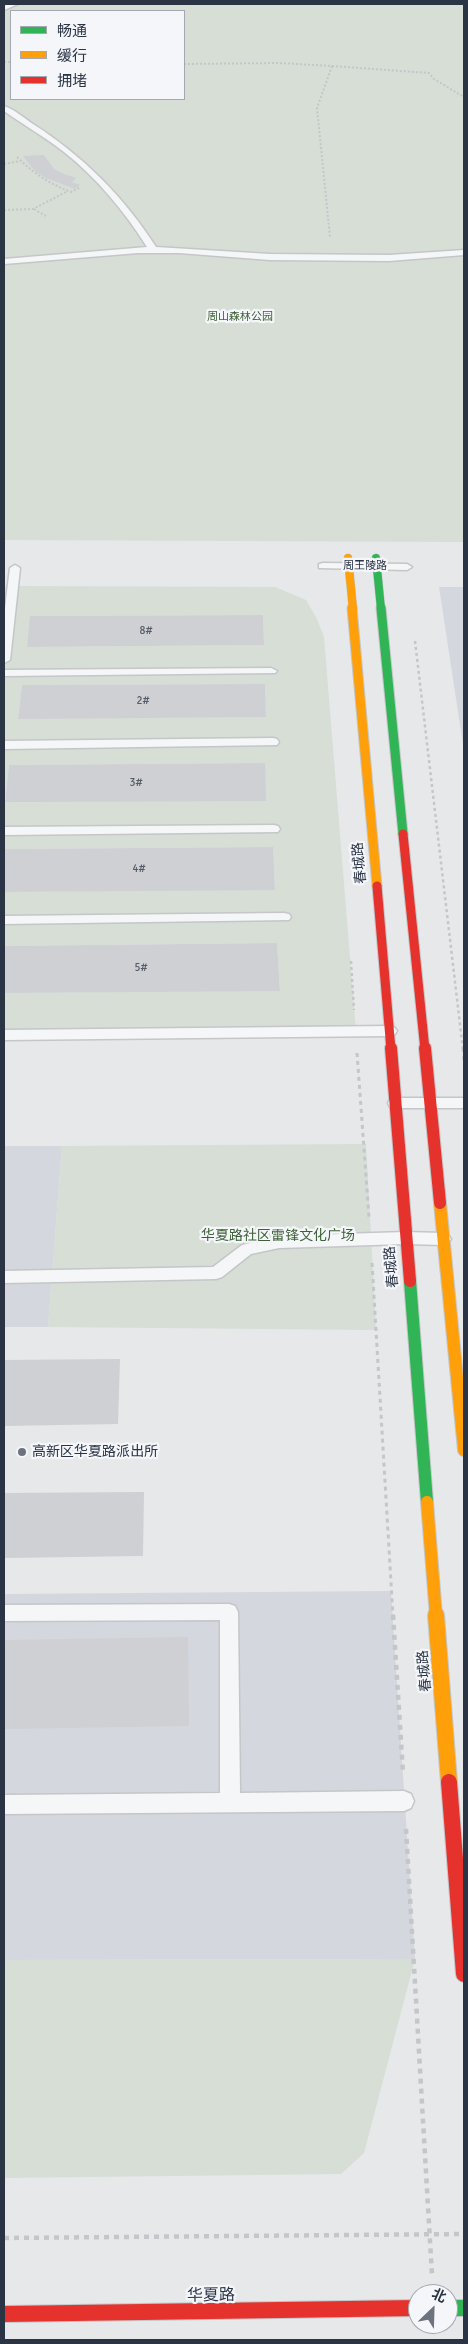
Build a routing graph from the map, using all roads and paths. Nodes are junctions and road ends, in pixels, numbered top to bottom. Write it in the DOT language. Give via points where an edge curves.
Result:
graph roads {
  1 [pos="16,4"];
  2 [pos="4,8"];
  3 [pos="185,64"];
  4 [pos="332,66"];
  5 [pos="464,97"];
  6 [pos="4,108"];
  7 [pos="17,157"];
  8 [pos="20,161"];
  9 [pos="4,164"];
  10 [pos="101,184"];
  11 [pos="68,191"];
  12 [pos="33,209"];
  13 [pos="4,210"];
  14 [pos="46,216"];
  15 [pos="153,250"];
  16 [pos="464,253"];
  17 [pos="332,258"];
  18 [pos="4,262"];
  19 [pos="323,562"];
  20 [pos="348,562"];
  21 [pos="376,562"];
  22 [pos="406,562"];
  23 [pos="15,568"];
  24 [pos="415,636"];
  25 [pos="4,660"];
  26 [pos="271,671"];
  27 [pos="4,672"];
  28 [pos="273,742"];
  29 [pos="4,745"];
  30 [pos="274,829"];
  31 [pos="4,831"];
  32 [pos="284,917"];
  33 [pos="4,920"];
  34 [pos="350,953"];
  35 [pos="390,1031"];
  36 [pos="356,1032"];
  37 [pos="4,1035"];
  38 [pos="464,1060"];
  39 [pos="396,1103"];
  40 [pos="430,1103"];
  41 [pos="464,1103"];
  42 [pos="405,1238"];
  43 [pos="371,1239"];
  44 [pos="443,1239"];
  45 [pos="4,1277"];
  46 [pos="464,1450"];
  47 [pos="4,1613"];
  48 [pos="404,1801"];
  49 [pos="230,1804"];
  50 [pos="4,1805"];
  51 [pos="464,1974"];
  52 [pos="430,2233"];
  53 [pos="464,2234"];
  54 [pos="4,2238"];
  55 [pos="432,2277"];
  56 [pos="408,2308"];
  57 [pos="4,2314"];
  1 -- 2 [label="lane"];
  3 -- 4 [label="path" via="279,62"];
  4 -- 5 [label="path" via="429,73"];
  4 -- 17 [label="path" via="317,108"];
  6 -- 10 [label="lane" via="73,156"];
  7 -- 8 [label="path"];
  8 -- 9 [label="path"];
  8 -- 11 [label="path" via="29,171"];
  10 -- 11 [label="path"];
  10 -- 15 [label="lane" via="146,237"];
  11 -- 12 [label="path"];
  12 -- 13 [label="path"];
  12 -- 14 [label="path"];
  15 -- 17 [label="lane"];
  15 -- 18 [label="lane"];
  16 -- 17 [label="lane"];
  19 -- 20 [label="lane, 周王陵路"];
  20 -- 21 [label="lane, 周王陵路"];
  20 -- 35 [label="street, 春城路"];
  21 -- 22 [label="lane, 周王陵路"];
  21 -- 40 [label="street"];
  23 -- 25 [label="lane"];
  24 -- 38 [label="path"];
  26 -- 27 [label="lane"];
  28 -- 29 [label="lane"];
  30 -- 31 [label="lane"];
  32 -- 33 [label="lane"];
  34 -- 36 [label="path"];
  35 -- 36 [label="lane"];
  35 -- 39 [label="street, 春城路"];
  36 -- 37 [label="lane"];
  36 -- 43 [label="path"];
  39 -- 40 [label="lane"];
  39 -- 42 [label="street, 春城路"];
  40 -- 41 [label="lane"];
  40 -- 44 [label="street"];
  42 -- 43 [label="lane"];
  42 -- 44 [label="lane"];
  42 -- 51 [label="street, 春城路"];
  43 -- 45 [label="lane" via="279,1242 247,1249 216,1273"];
  43 -- 48 [label="path"];
  44 -- 46 [label="street"];
  47 -- 49 [label="lane" via="229,1612"];
  48 -- 49 [label="lane"];
  48 -- 52 [label="path"];
  49 -- 50 [label="lane"];
  52 -- 53 [label="path"];
  52 -- 54 [label="path"];
  52 -- 55 [label="path"];
  56 -- 57 [label="street, 华夏路"];
}
